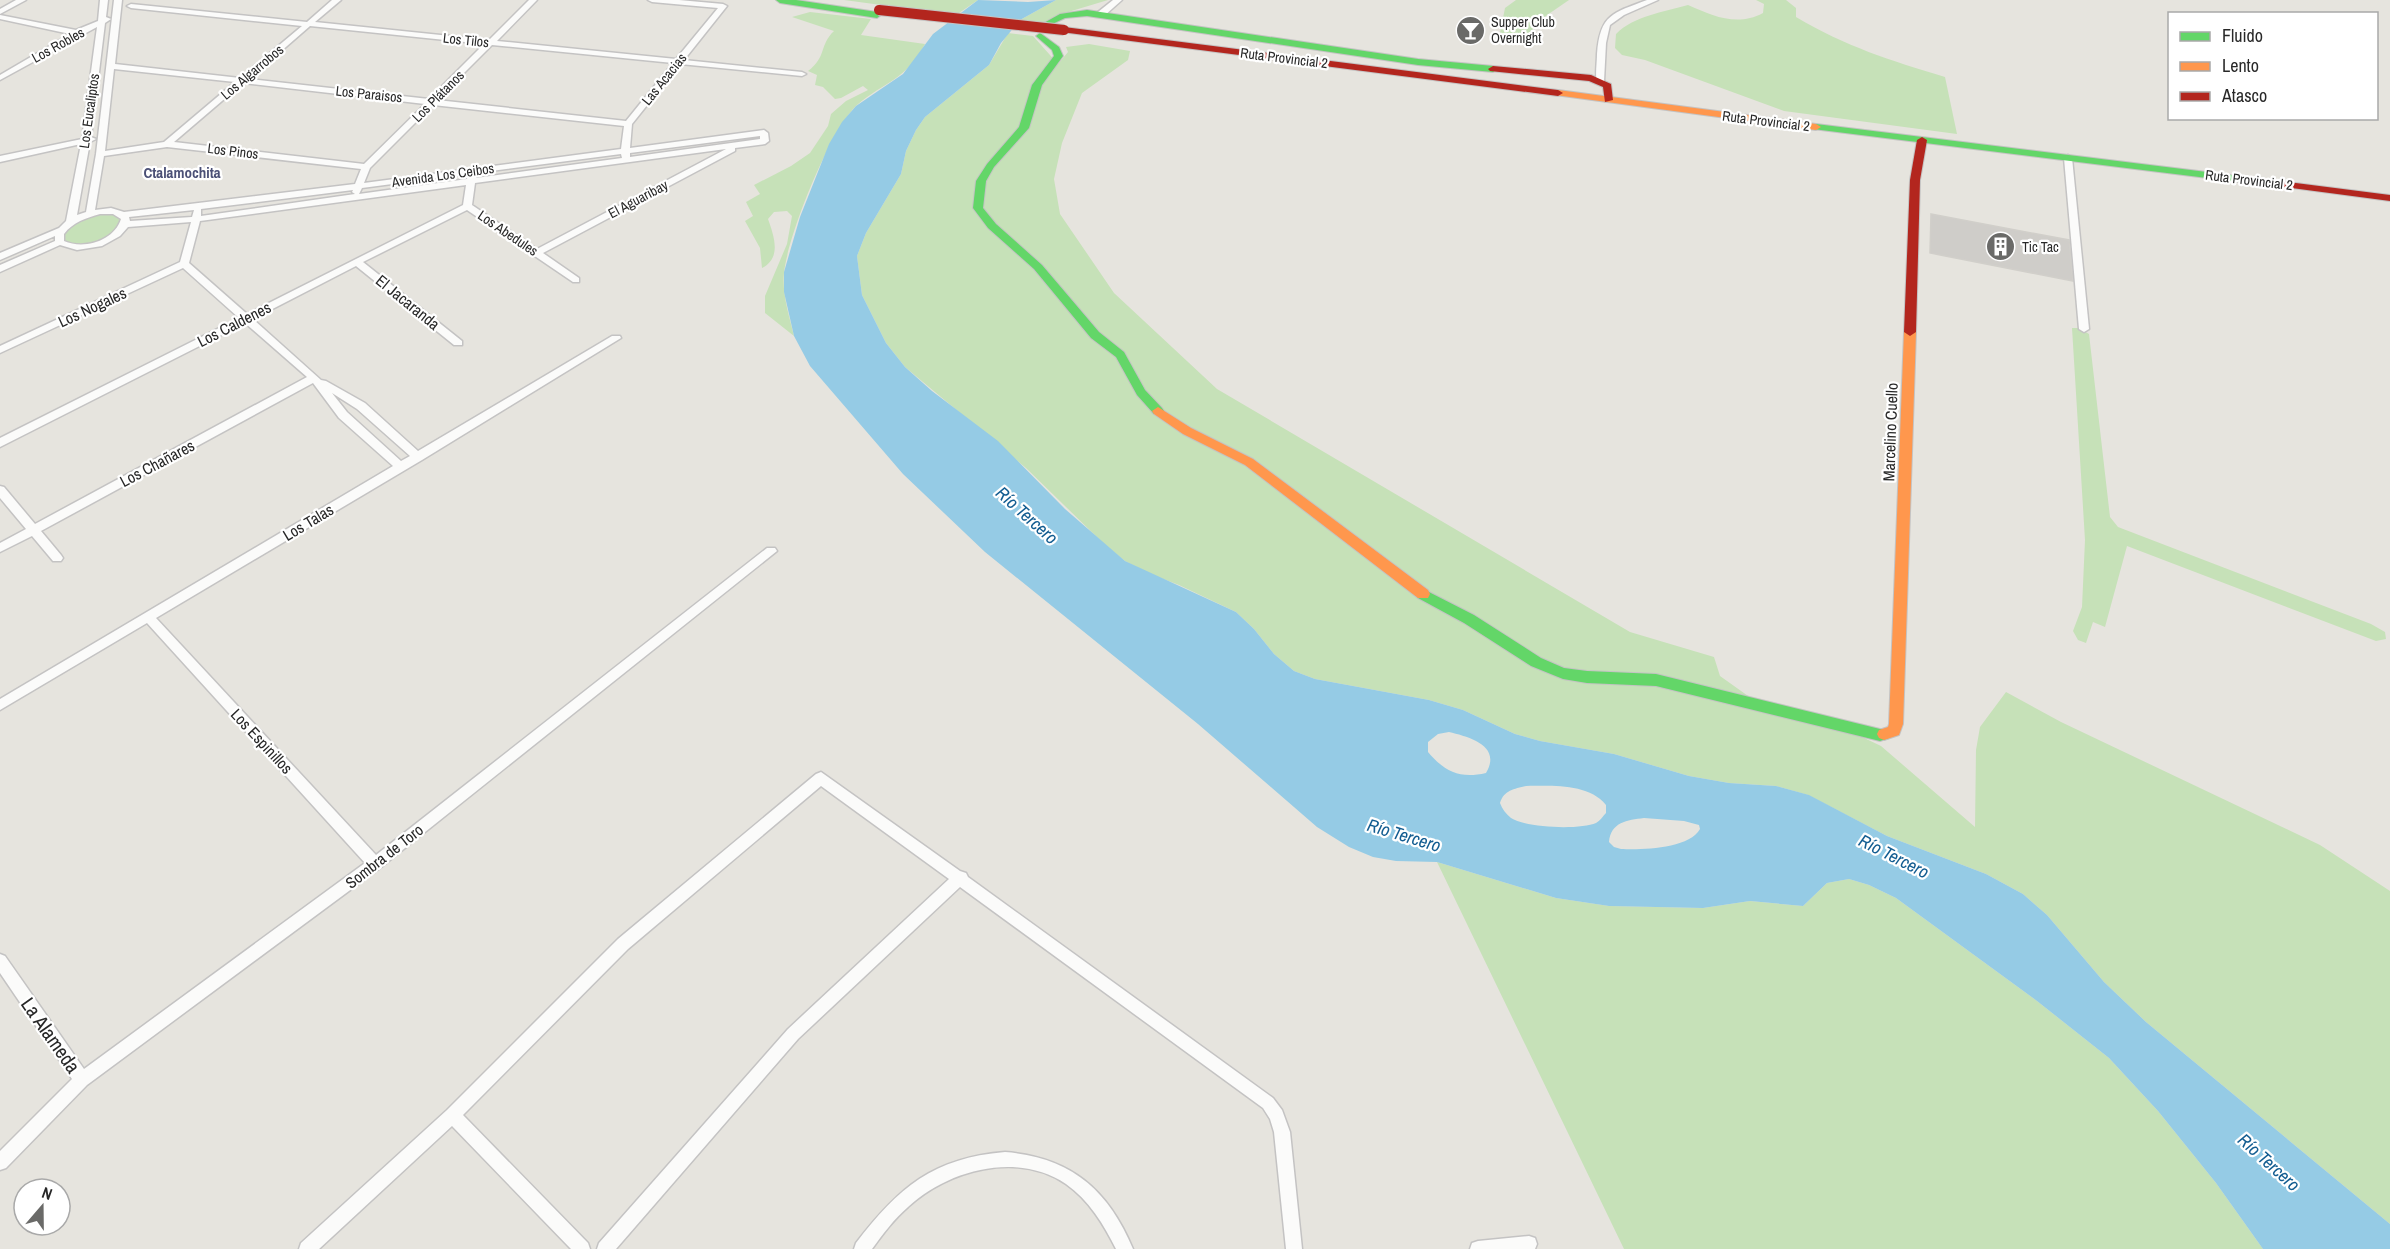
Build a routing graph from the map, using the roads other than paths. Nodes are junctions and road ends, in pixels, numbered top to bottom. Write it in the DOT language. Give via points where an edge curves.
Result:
graph roads {
  1 [pos="22,0"];
  2 [pos="140,0"];
  3 [pos="337,0"];
  4 [pos="533,0"];
  5 [pos="652,0"];
  6 [pos="780,0"];
  7 [pos="791,0"];
  8 [pos="1118,0"];
  9 [pos="1654,0"];
  10 [pos="104,2"];
  11 [pos="117,6"];
  12 [pos="131,6"];
  13 [pos="0,12"];
  14 [pos="878,13"];
  15 [pos="1101,14"];
  16 [pos="0,17"];
  17 [pos="102,21"];
  18 [pos="308,24"];
  19 [pos="77,33"];
  20 [pos="492,42"];
  21 [pos="679,61"];
  22 [pos="110,66"];
  23 [pos="802,74"];
  24 [pos="0,78"];
  25 [pos="241,81"];
  26 [pos="1600,81"];
  27 [pos="1608,100"];
  28 [pos="433,101"];
  29 [pos="628,124"];
  30 [pos="102,137"];
  31 [pos="1922,140"];
  32 [pos="86,141"];
  33 [pos="167,144"];
  34 [pos="740,144"];
  35 [pos="100,154"];
  36 [pos="626,155"];
  37 [pos="2068,158"];
  38 [pos="0,159"];
  39 [pos="366,167"];
  40 [pos="471,176"];
  41 [pos="357,187"];
  42 [pos="354,198"];
  43 [pos="2390,198"];
  44 [pos="467,206"];
  45 [pos="199,207"];
  46 [pos="90,213"];
  47 [pos="124,219"];
  48 [pos="195,219"];
  49 [pos="71,221"];
  50 [pos="61,230"];
  51 [pos="60,242"];
  52 [pos="537,253"];
  53 [pos="0,257"];
  54 [pos="357,262"];
  55 [pos="184,264"];
  56 [pos="0,269"];
  57 [pos="576,280"];
  58 [pos="246,318"];
  59 [pos="2084,329"];
  60 [pos="616,338"];
  61 [pos="458,343"];
  62 [pos="0,350"];
  63 [pos="314,378"];
  64 [pos="0,443"];
  65 [pos="418,457"];
  66 [pos="401,466"];
  67 [pos="0,490"];
  68 [pos="33,530"];
  69 [pos="0,548"];
  70 [pos="771,551"];
  71 [pos="57,558"];
  72 [pos="148,617"];
  73 [pos="0,705"];
  74 [pos="375,864"];
  75 [pos="961,878"];
  76 [pos="0,961"];
  77 [pos="82,1080"];
  78 [pos="452,1115"];
  79 [pos="0,1162"];
  80 [pos="1529,1244"];
  81 [pos="307,1249"];
  82 [pos="582,1249"];
  83 [pos="604,1249"];
  84 [pos="862,1249"];
  85 [pos="1125,1249"];
  86 [pos="1294,1249"];
  87 [pos="1478,1249"];
  1 -- 13 [label="street"];
  2 -- 12 [label="street"];
  3 -- 18 [label="street, Los Algarrobos"];
  4 -- 20 [label="street, Los Plátanos"];
  5 -- 21 [label="street, Las Acacias" via="723,6"];
  6 -- 14 [label="street, Ruta Provincial 2"];
  7 -- 14 [label="street, Ruta Provincial 2"];
  8 -- 15 [label="street"];
  9 -- 26 [label="street" via="1607,24"];
  10 -- 11 [label="street, Los Robles"];
  10 -- 17 [label="street, Los Eucaliptos"];
  11 -- 12 [label="street, Los Robles"];
  11 -- 17 [label="street, Los Robles"];
  11 -- 22 [label="street, Los Eucaliptos"];
  12 -- 18 [label="street, Los Tilos"];
  14 -- 27 [label="street, Ruta Provincial 2, bridge" via="1143,40"];
  15 -- 26 [label="street" via="1269,42"];
  15 -- 31 [label="street, Marcelino Cuello" via="1055,18 1043,30 1059,56 1037,85 1024,128 981,181 978,208 1064,295 1095,335 1120,355 1140,392 1158,411 1187,431 1249,462 1426,596 1536,662 1587,677 1692,687 1880,735 1894,730 1896,724 1915,180"];
  16 -- 19 [label="street"];
  17 -- 19 [label="street, Los Robles"];
  17 -- 32 [label="street, Los Eucaliptos"];
  18 -- 20 [label="street, Los Tilos"];
  18 -- 25 [label="street, Los Algarrobos"];
  19 -- 24 [label="street, Los Robles"];
  20 -- 21 [label="street, Los Tilos"];
  20 -- 28 [label="street, Los Plátanos"];
  21 -- 23 [label="street, Los Tilos"];
  21 -- 29 [label="street, Las Acacias"];
  22 -- 25 [label="street, Los Paraisos"];
  22 -- 30 [label="street, Los Eucaliptos"];
  25 -- 28 [label="street, Los Paraisos"];
  25 -- 33 [label="street, Los Algarrobos"];
  26 -- 27 [label="street" via="1608,86"];
  27 -- 31 [label="street, Ruta Provincial 2"];
  28 -- 29 [label="street, Los Paraisos"];
  28 -- 39 [label="street, Los Plátanos"];
  29 -- 36 [label="street"];
  30 -- 32 [label="street"];
  30 -- 35 [label="street, Los Eucaliptos"];
  31 -- 37 [label="street, Ruta Provincial 2"];
  32 -- 38 [label="street"];
  32 -- 49 [label="street, Los Eucaliptos"];
  33 -- 35 [label="street, Los Pinos"];
  33 -- 39 [label="street, Los Pinos"];
  34 -- 36 [label="street, Avenida Los Ceibos"];
  34 -- 36 [label="street, Avenida Los Ceibos" via="764,137"];
  34 -- 52 [label="street, El Aguaribay"];
  35 -- 46 [label="street, Los Eucaliptos"];
  36 -- 40 [label="street, Avenida Los Ceibos"];
  37 -- 43 [label="street, Ruta Provincial 2"];
  37 -- 59 [label="street"];
  39 -- 41 [label="street, Los Plátanos"];
  40 -- 41 [label="street, Avenida Los Ceibos"];
  40 -- 42 [label="street, Avenida Los Ceibos"];
  40 -- 44 [label="street, Los Abedules"];
  41 -- 42 [label="street, Los Plátanos"];
  41 -- 45 [label="street, Avenida Los Ceibos"];
  42 -- 48 [label="street, Avenida Los Ceibos"];
  44 -- 52 [label="street, Los Abedules"];
  44 -- 54 [label="street, Los Caldenes"];
  45 -- 47 [label="street, Avenida Los Ceibos"];
  45 -- 48 [label="street"];
  46 -- 47 [label="street" via="109,211"];
  46 -- 49 [label="street"];
  47 -- 48 [label="street, Avenida Los Ceibos"];
  47 -- 51 [label="street" via="108,239 89,246 71,247"];
  48 -- 55 [label="street"];
  49 -- 50 [label="street"];
  50 -- 51 [label="street"];
  50 -- 53 [label="street"];
  51 -- 56 [label="street"];
  52 -- 57 [label="street, Los Abedules"];
  54 -- 58 [label="street, Los Caldenes"];
  54 -- 61 [label="street, El Jacaranda"];
  55 -- 58 [label="street"];
  55 -- 62 [label="street, Los Nogales"];
  58 -- 63 [label="street"];
  58 -- 64 [label="street, Los Caldenes"];
  60 -- 65 [label="street, Los Talas"];
  63 -- 65 [label="street" via="361,406"];
  63 -- 66 [label="street" via="343,415"];
  63 -- 68 [label="street, Los Chañares"];
  65 -- 66 [label="street, Los Talas"];
  66 -- 72 [label="street, Los Talas"];
  67 -- 68 [label="street"];
  68 -- 69 [label="street, Los Chañares"];
  68 -- 71 [label="street"];
  70 -- 74 [label="street, Sombra de Toro"];
  72 -- 73 [label="street, Los Talas"];
  72 -- 74 [label="street, Los Espinillos"];
  74 -- 77 [label="street, Sombra de Toro"];
  75 -- 78 [label="street" via="821,778 623,944"];
  75 -- 83 [label="street" via="793,1034"];
  75 -- 86 [label="street" via="1268,1103 1282,1132"];
  76 -- 77 [label="street, La Alameda"];
  77 -- 79 [label="street, Sombra de Toro"];
  78 -- 81 [label="street"];
  78 -- 82 [label="street"];
  80 -- 87 [label="street"];
  84 -- 85 [label="street" via="903,1200 924,1184 952,1169 980,1161 1010,1159 1039,1164 1070,1177 1110,1220"];
}
